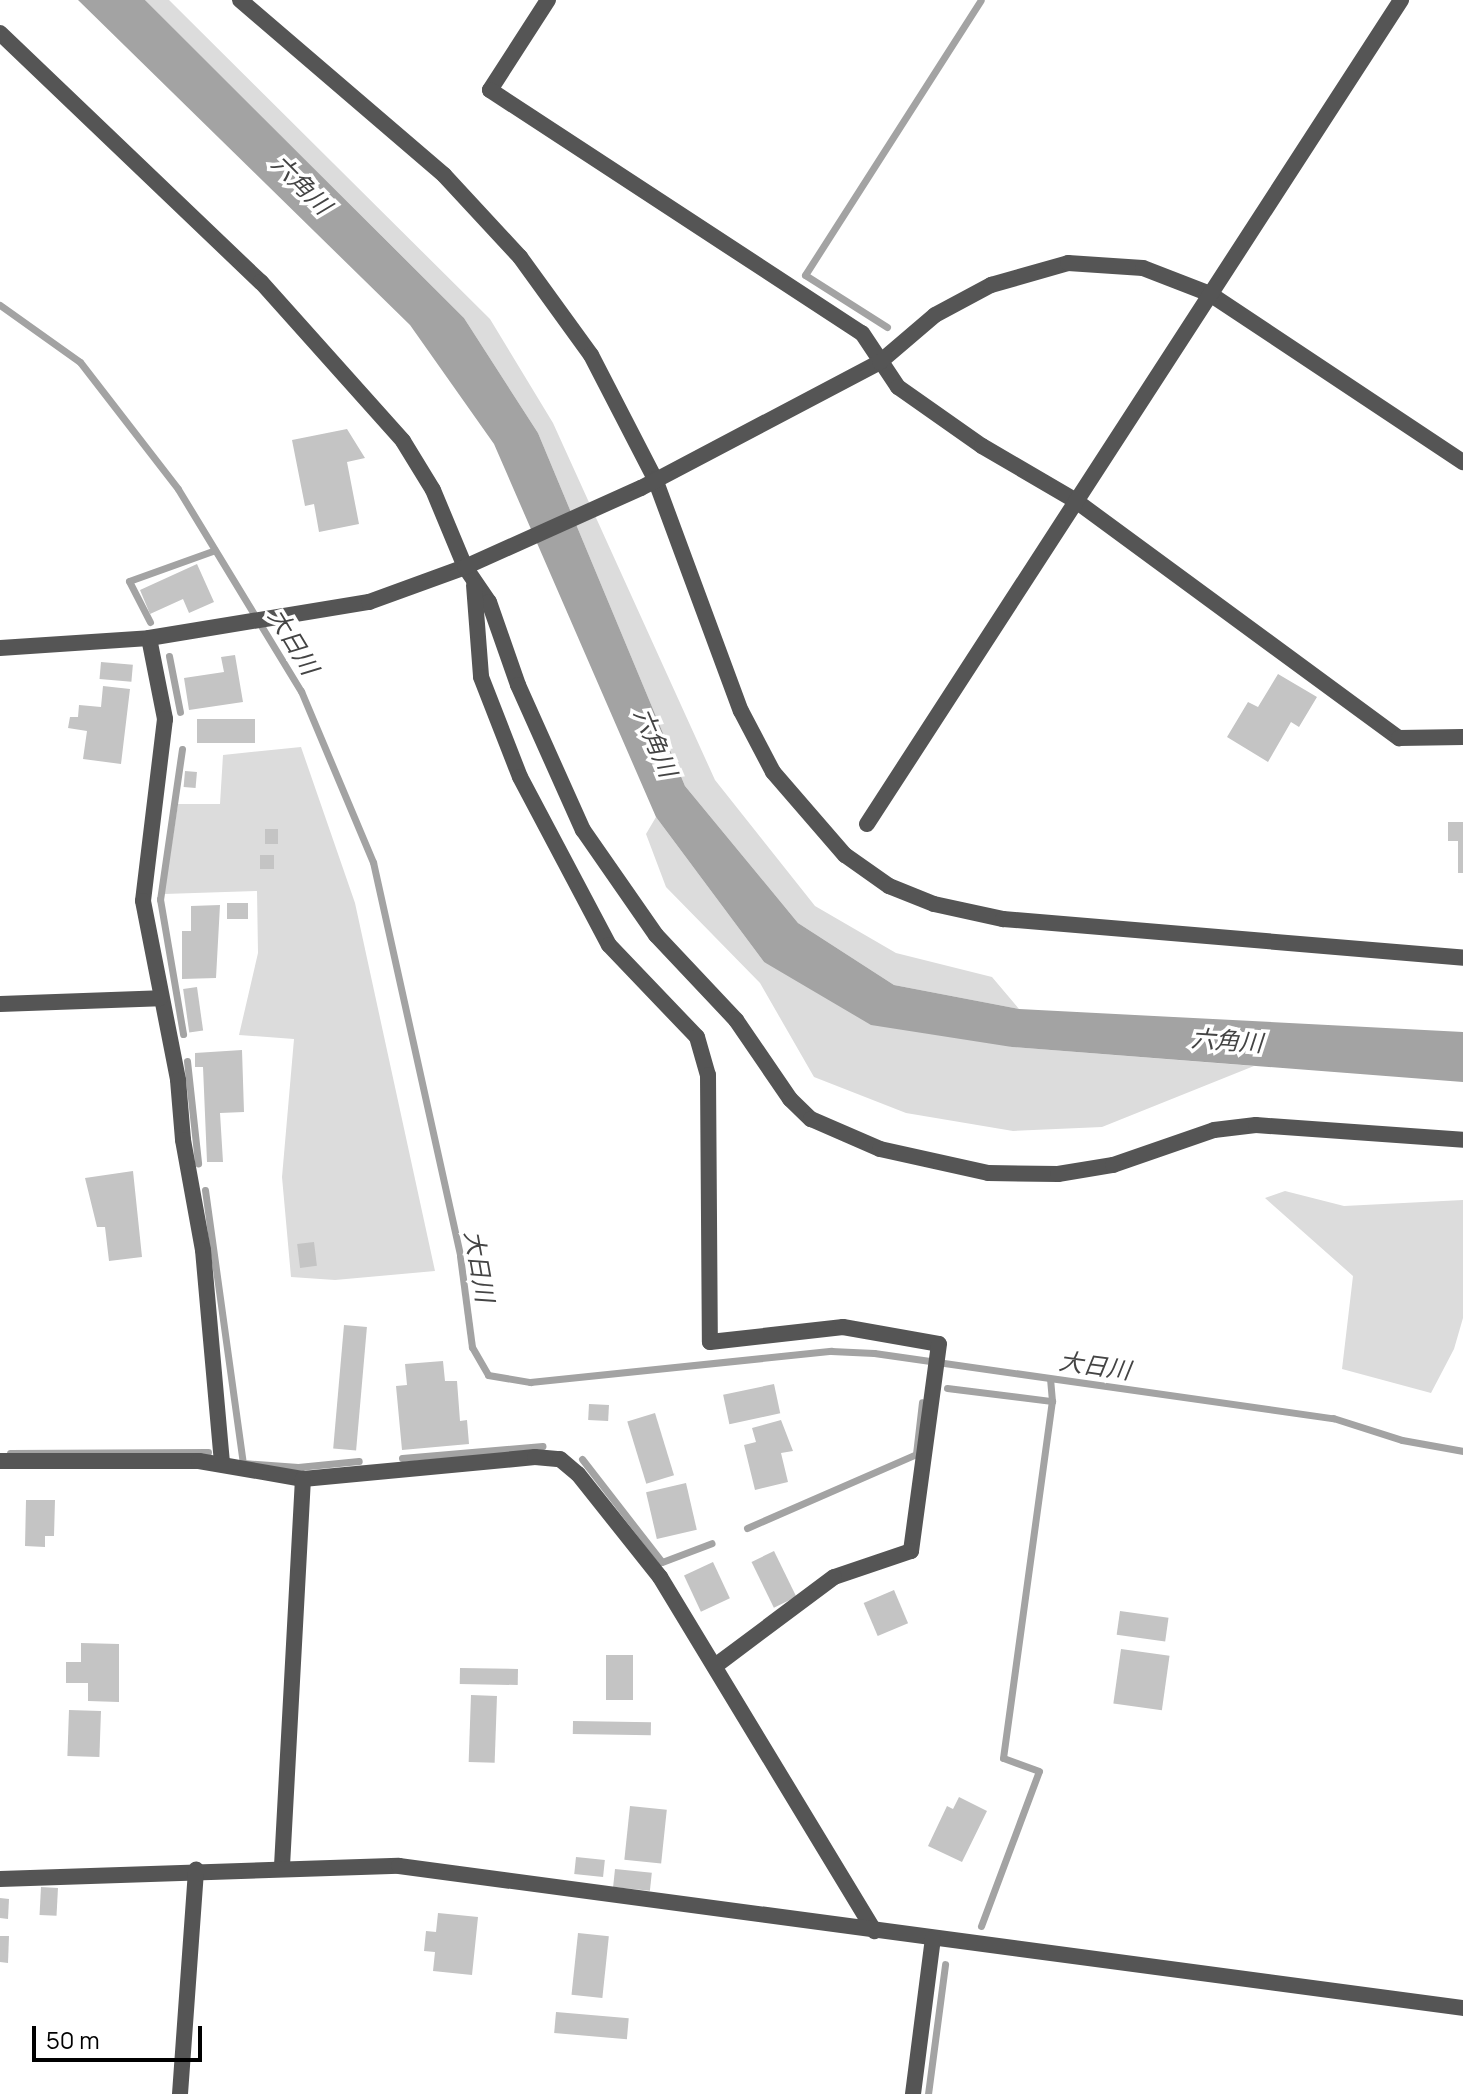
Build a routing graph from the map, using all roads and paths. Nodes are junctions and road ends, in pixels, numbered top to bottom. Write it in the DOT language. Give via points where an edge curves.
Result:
graph roads {
  1 [pos="240,0"];
  2 [pos="548,0"];
  3 [pos="1401,0"];
  4 [pos="0,33"];
  5 [pos="1210,294"];
  6 [pos="880,362"];
  7 [pos="1463,462"];
  8 [pos="648,484"];
  9 [pos="1076,501"];
  10 [pos="471,563"];
  11 [pos="474,583"];
  12 [pos="149,638"];
  13 [pos="0,648"];
  14 [pos="1463,737"];
  15 [pos="867,824"];
  16 [pos="1463,958"];
  17 [pos="160,998"];
  18 [pos="0,1004"];
  19 [pos="1463,1140"];
  20 [pos="0,1461"];
  21 [pos="222,1462"];
  22 [pos="303,1479"];
  23 [pos="715,1666"];
  24 [pos="282,1866"];
  25 [pos="196,1870"];
  26 [pos="0,1879"];
  27 [pos="874,1931"];
  28 [pos="933,1938"];
  29 [pos="1463,2008"];
  30 [pos="180,2094"];
  31 [pos="913,2094"];
  1 -- 8 [label="street" via="444,175 520,257 591,355"];
  2 -- 6 [label="street" via="490,90 862,333"];
  3 -- 5 [label="street"];
  4 -- 10 [label="street" via="261,282 345,372 411,453"];
  5 -- 6 [label="street" via="1166,275 1104,263 1028,271 935,315"];
  5 -- 7 [label="street"];
  5 -- 9 [label="street"];
  6 -- 8 [label="street" via="756,432"];
  6 -- 9 [label="street" via="898,387"];
  8 -- 10 [label="street"];
  8 -- 16 [label="street" via="773,772 845,855 889,886 934,904 1003,919"];
  9 -- 14 [label="street" via="1399,738"];
  9 -- 15 [label="street"];
  10 -- 11 [label="street"];
  10 -- 12 [label="street" via="369,602"];
  11 -- 19 [label="street" via="489,602 547,755 611,876 656,935 736,1020 790,1099 811,1119 880,1149 988,1173 1058,1174 1113,1165 1214,1130 1256,1125"];
  11 -- 23 [label="street" via="481,677 520,777 609,945 697,1037 708,1075 710,1342 843,1327 939,1344 911,1551 834,1577"];
  12 -- 13 [label="street"];
  12 -- 17 [label="street" via="165,719 143,901"];
  17 -- 18 [label="street"];
  17 -- 21 [label="street" via="203,1250"];
  20 -- 21 [label="street"];
  21 -- 22 [label="street" via="243,1472"];
  22 -- 23 [label="street" via="560,1459 578,1474 660,1577"];
  22 -- 24 [label="street"];
  23 -- 27 [label="street"];
  24 -- 25 [label="street"];
  24 -- 27 [label="street" via="399,1866"];
  25 -- 26 [label="street"];
  25 -- 30 [label="street"];
  27 -- 28 [label="street"];
  28 -- 29 [label="street"];
  28 -- 31 [label="street"];
}
